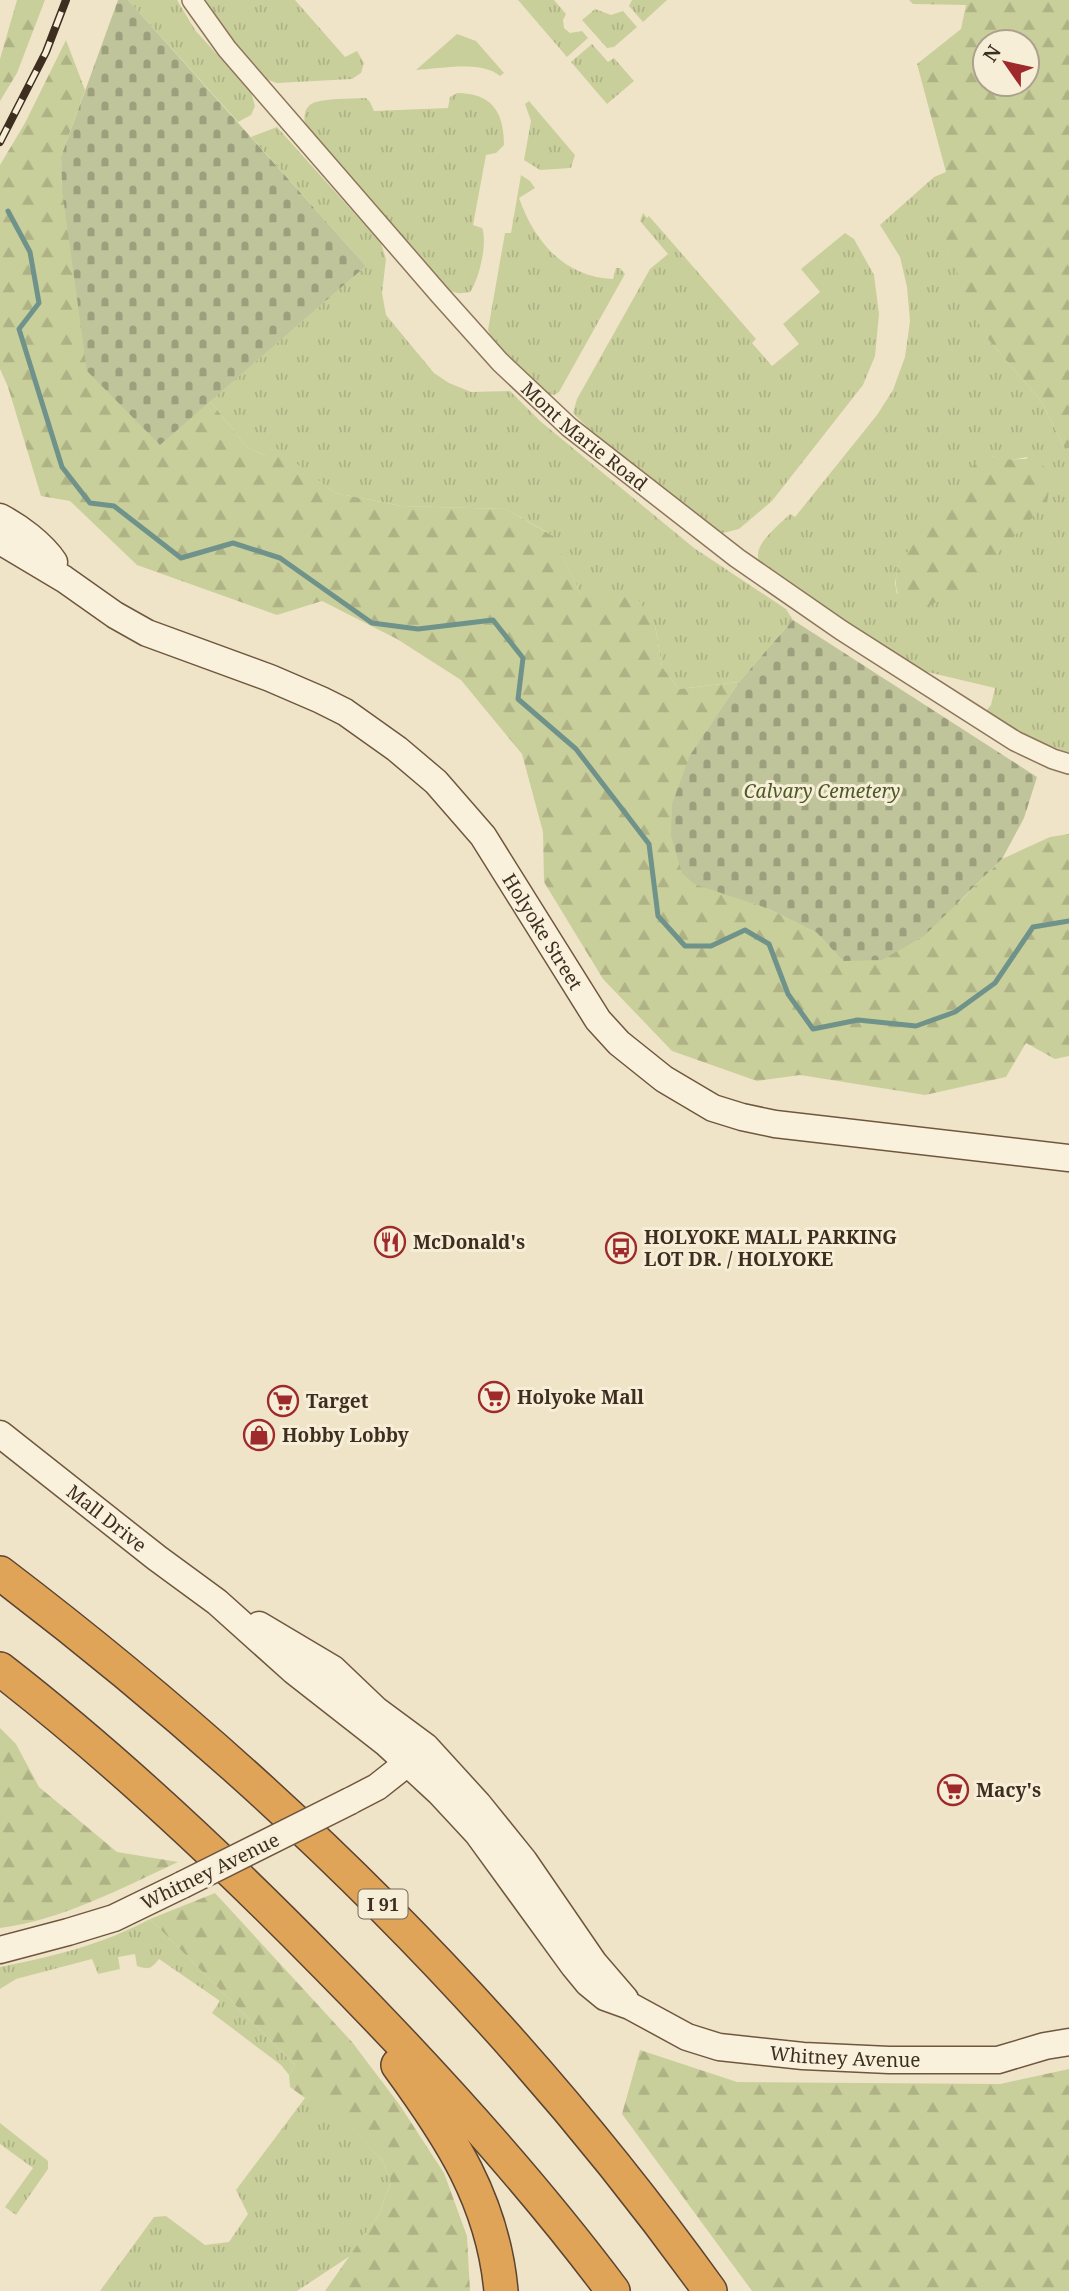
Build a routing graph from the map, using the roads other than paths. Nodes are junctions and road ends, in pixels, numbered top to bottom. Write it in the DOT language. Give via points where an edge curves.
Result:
graph roads {
  1 [pos="192,0"];
  2 [pos="0,517"];
  3 [pos="0,541"];
  4 [pos="64,579"];
  5 [pos="1069,764"];
  6 [pos="1069,1158"];
  7 [pos="0,1434"];
  8 [pos="0,1573"];
  9 [pos="0,1669"];
  10 [pos="417,1755"];
  11 [pos="283,1921"];
  12 [pos="0,1950"];
  13 [pos="1069,2042"];
  14 [pos="604,2152"];
  15 [pos="501,2291"];
  16 [pos="613,2291"];
  17 [pos="710,2291"];
  18 [pos="725,2291"];
  1 -- 5 [label="street, Mont Marie Road" via="227,49 440,295 506,369 569,427 737,558 841,631 1015,741"];
  2 -- 4 [label="street, Holyoke Street" via="50,555"];
  3 -- 4 [label="street, Holyoke Street"];
  4 -- 6 [label="street, Holyoke Street" via="147,633 278,681 345,712 420,768 483,836 598,1020 640,1062 684,1092 713,1108 775,1124"];
  7 -- 10 [label="street, Mall Drive" via="217,1602 333,1669"];
  8 -- 14 [label="highway, I 91" via="160,1702 328,1851 480,2006"];
  9 -- 11 [label="highway" via="149,1793"];
  10 -- 12 [label="street, Whitney Avenue, bridge" via="377,1787 114,1918"];
  10 -- 13 [label="street, Whitney Avenue" via="478,1804 630,2006 687,2037 719,2047 889,2060 998,2060"];
  11 -- 15 [label="highway" via="377,2035 457,2151 487,2219"];
  11 -- 16 [label="highway" via="473,2119"];
  14 -- 17 [label="highway, I 91"];
  14 -- 18 [label="highway"];
}
